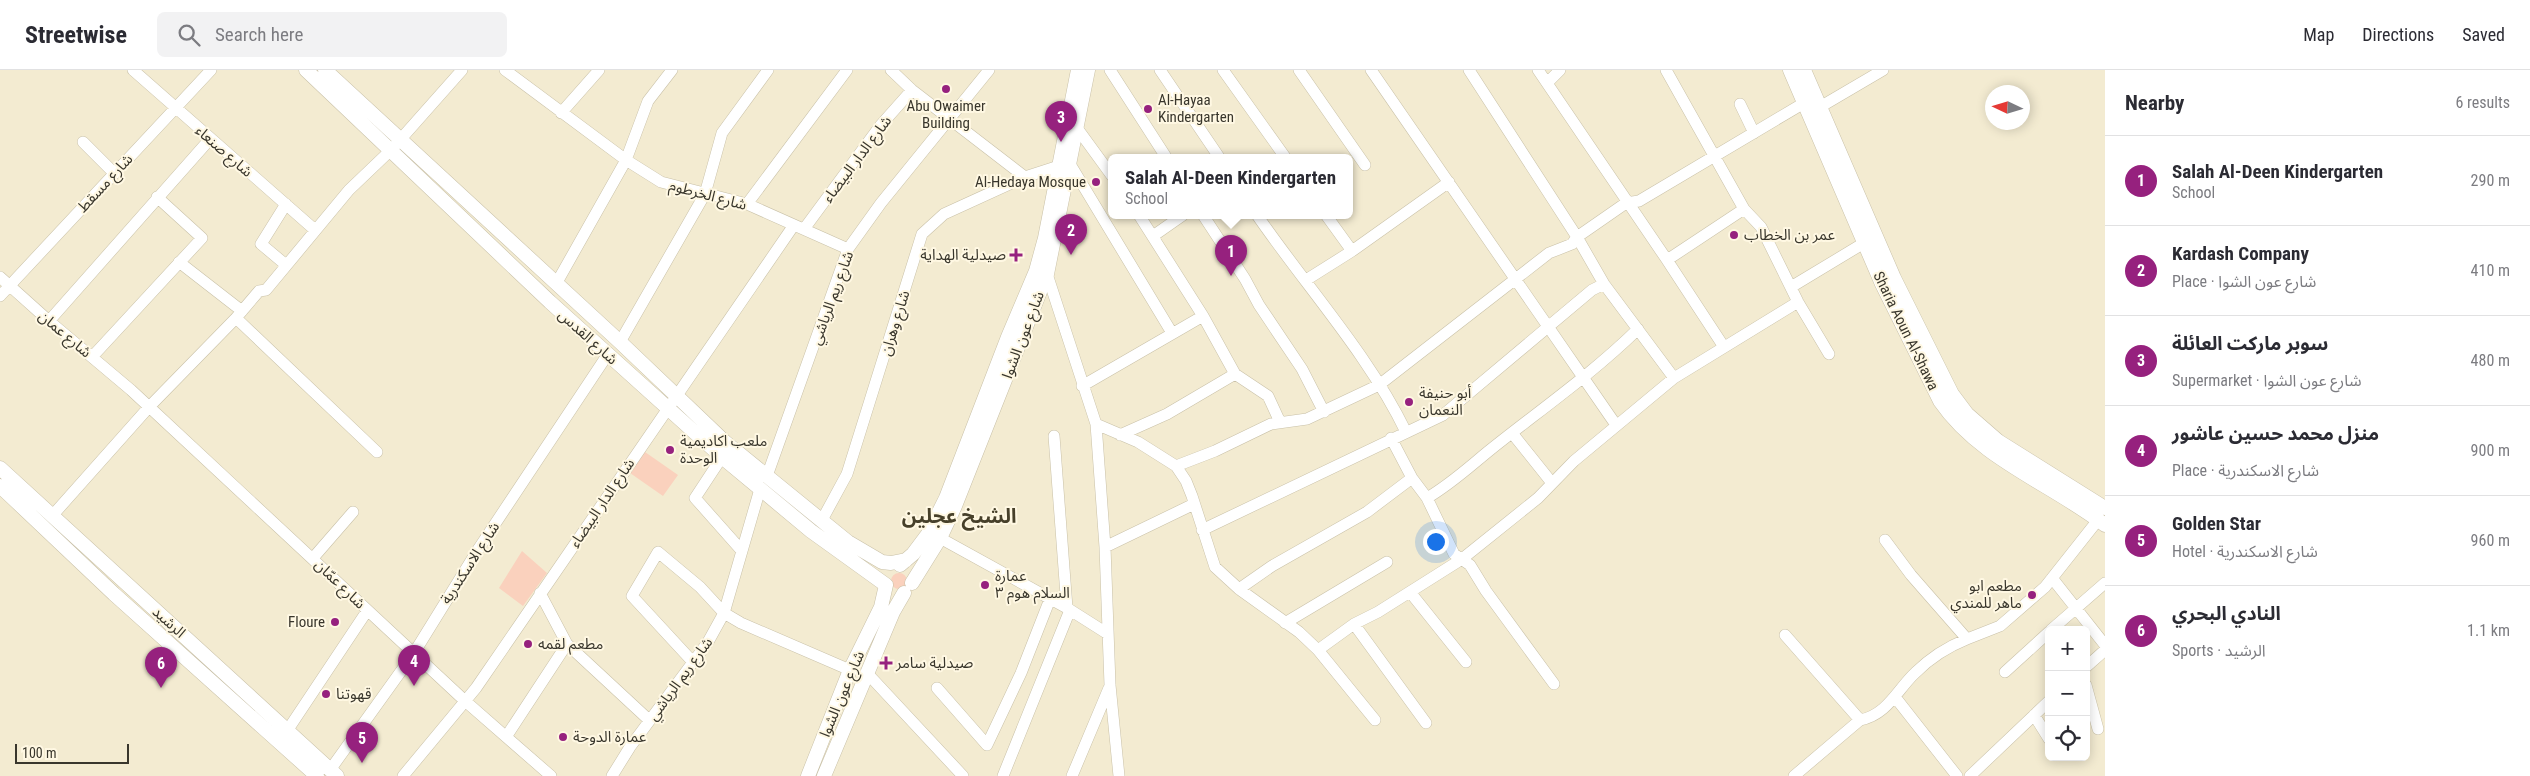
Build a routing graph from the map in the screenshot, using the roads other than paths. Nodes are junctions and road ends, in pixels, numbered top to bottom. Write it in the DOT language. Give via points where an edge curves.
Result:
graph roads {
  1 [pos="133,70"];
  2 [pos="211,70"];
  3 [pos="306,70"];
  4 [pos="325,70"];
  5 [pos="462,70"];
  6 [pos="506,70"];
  7 [pos="599,70"];
  8 [pos="672,70"];
  9 [pos="768,70"];
  10 [pos="847,70"];
  11 [pos="892,70"];
  12 [pos="988,70"];
  13 [pos="1078,70"];
  14 [pos="1088,70"];
  15 [pos="1110,70"];
  16 [pos="1160,70"];
  17 [pos="1223,70"];
  18 [pos="1299,70"];
  19 [pos="1371,70"];
  20 [pos="1469,70"];
  21 [pos="1538,70"];
  22 [pos="1560,70"];
  23 [pos="1666,70"];
  24 [pos="1790,70"];
  25 [pos="1804,70"];
  26 [pos="1883,70"];
  27 [pos="1547,82"];
  28 [pos="912,90"];
  29 [pos="1740,104"];
  30 [pos="1804,104"];
  31 [pos="1820,106"];
  32 [pos="175,109"];
  33 [pos="561,112"];
  34 [pos="949,118"];
  35 [pos="1077,128"];
  36 [pos="1754,133"];
  37 [pos="210,139"];
  38 [pos="83,142"];
  39 [pos="396,144"];
  40 [pos="1164,154"];
  41 [pos="1216,154"];
  42 [pos="1283,154"];
  43 [pos="1716,157"];
  44 [pos="626,160"];
  45 [pos="1064,165"];
  46 [pos="1366,165"];
  47 [pos="1108,171"];
  48 [pos="114,173"];
  49 [pos="1025,177"];
  50 [pos="1449,182"];
  51 [pos="705,194"];
  52 [pos="157,197"];
  53 [pos="1626,203"];
  54 [pos="286,204"];
  55 [pos="747,204"];
  56 [pos="1744,209"];
  57 [pos="1142,219"];
  58 [pos="1177,219"];
  59 [pos="1206,219"];
  60 [pos="1260,219"];
  61 [pos="1329,219"];
  62 [pos="799,227"];
  63 [pos="315,230"];
  64 [pos="1153,236"];
  65 [pos="1576,237"];
  66 [pos="1864,243"];
  67 [pos="848,250"];
  68 [pos="1352,251"];
  69 [pos="1667,260"];
  70 [pos="179,262"];
  71 [pos="286,265"];
  72 [pos="1047,274"];
  73 [pos="0,276"];
  74 [pos="1514,279"];
  75 [pos="1306,280"];
  76 [pos="556,284"];
  77 [pos="1604,284"];
  78 [pos="9,286"];
  79 [pos="1791,287"];
  80 [pos="0,296"];
  81 [pos="1798,302"];
  82 [pos="239,314"];
  83 [pos="1203,316"];
  84 [pos="49,321"];
  85 [pos="1549,326"];
  86 [pos="1638,330"];
  87 [pos="1172,334"];
  88 [pos="620,342"];
  89 [pos="1724,347"];
  90 [pos="608,354"];
  91 [pos="1829,354"];
  92 [pos="92,357"];
  93 [pos="1235,374"];
  94 [pos="1584,376"];
  95 [pos="1674,378"];
  96 [pos="1379,385"];
  97 [pos="1082,386"];
  98 [pos="131,390"];
  99 [pos="676,395"];
  100 [pos="149,407"];
  101 [pos="667,408"];
  102 [pos="1324,412"];
  103 [pos="1280,422"];
  104 [pos="1096,424"];
  105 [pos="1616,425"];
  106 [pos="1406,432"];
  107 [pos="1512,433"];
  108 [pos="1120,435"];
  109 [pos="1054,436"];
  110 [pos="1392,438"];
  111 [pos="377,452"];
  112 [pos="722,458"];
  113 [pos="1176,466"];
  114 [pos="0,468"];
  115 [pos="767,476"];
  116 [pos="1412,478"];
  117 [pos="1552,483"];
  118 [pos="0,486"];
  119 [pos="760,489"];
  120 [pos="1427,498"];
  121 [pos="1194,504"];
  122 [pos="353,512"];
  123 [pos="52,516"];
  124 [pos="2103,517"];
  125 [pos="822,520"];
  126 [pos="1202,530"];
  127 [pos="940,538"];
  128 [pos="1885,540"];
  129 [pos="1105,547"];
  130 [pos="742,551"];
  131 [pos="313,558"];
  132 [pos="1462,559"];
  133 [pos="1387,562"];
  134 [pos="901,564"];
  135 [pos="874,575"];
  136 [pos="2052,578"];
  137 [pos="2105,583"];
  138 [pos="886,585"];
  139 [pos="908,588"];
  140 [pos="1239,588"];
  141 [pos="1410,592"];
  142 [pos="540,593"];
  143 [pos="1050,599"];
  144 [pos="882,601"];
  145 [pos="2077,607"];
  146 [pos="1068,609"];
  147 [pos="367,610"];
  148 [pos="724,612"];
  149 [pos="1285,623"];
  150 [pos="1354,624"];
  151 [pos="2056,626"];
  152 [pos="1108,634"];
  153 [pos="1785,635"];
  154 [pos="2045,636"];
  155 [pos="1967,639"];
  156 [pos="567,644"];
  157 [pos="2105,645"];
  158 [pos="1318,650"];
  159 [pos="2105,650"];
  160 [pos="414,653"];
  161 [pos="692,661"];
  162 [pos="1466,662"];
  163 [pos="2090,663"];
  164 [pos="850,670"];
  165 [pos="2005,672"];
  166 [pos="867,673"];
  167 [pos="1554,684"];
  168 [pos="1110,685"];
  169 [pos="937,688"];
  170 [pos="1895,697"];
  171 [pos="464,700"];
  172 [pos="2090,700"];
  173 [pos="2045,705"];
  174 [pos="2034,715"];
  175 [pos="649,720"];
  176 [pos="1375,720"];
  177 [pos="1860,720"];
  178 [pos="1426,723"];
  179 [pos="2098,729"];
  180 [pos="287,731"];
  181 [pos="2045,733"];
  182 [pos="506,737"];
  183 [pos="333,773"];
  184 [pos="317,776"];
  185 [pos="403,776"];
  186 [pos="551,776"];
  187 [pos="612,776"];
  188 [pos="808,776"];
  189 [pos="824,776"];
  190 [pos="963,776"];
  191 [pos="1003,776"];
  192 [pos="1072,776"];
  193 [pos="1119,776"];
  194 [pos="1794,776"];
  195 [pos="1957,776"];
  196 [pos="1970,776"];
  1 -- 32 [label="street, شارع صنعاء"];
  2 -- 32 [label="street, شارع مسقط"];
  3 -- 39 [label="main road, شارع القدس"];
  4 -- 39 [label="main road, شارع القدس"];
  5 -- 39 [label="street"];
  6 -- 33 [label="street, شارع الخرطوم"];
  7 -- 33 [label="street"];
  8 -- 44 [label="street" via="648,101"];
  9 -- 51 [label="street" via="722,133"];
  10 -- 55 [label="street"];
  11 -- 28 [label="street"];
  12 -- 34 [label="street, شارع ريم الرياشي"];
  13 -- 45 [label="main road, شارع عون الشوا"];
  14 -- 35 [label="main road, شارع عون الشوا"];
  15 -- 40 [label="street"];
  16 -- 41 [label="street"];
  17 -- 42 [label="street"];
  18 -- 46 [label="street"];
  19 -- 50 [label="street"];
  20 -- 65 [label="street"];
  21 -- 27 [label="street"];
  22 -- 27 [label="street"];
  23 -- 43 [label="street"];
  24 -- 30 [label="main road, Sharia Aoun Al-Shawa"];
  25 -- 31 [label="main road, Sharia Aoun Al-Shawa"];
  26 -- 31 [label="street"];
  27 -- 53 [label="street"];
  28 -- 34 [label="street"];
  28 -- 62 [label="street, شارع الدار البيضاء"];
  29 -- 36 [label="street"];
  30 -- 36 [label="street"];
  30 -- 66 [label="main road, Sharia Aoun Al-Shawa"];
  31 -- 124 [label="main road, Sharia Aoun Al-Shawa" via="1894,278 1952,394 1982,428"];
  32 -- 37 [label="street, شارع صنعاء"];
  32 -- 48 [label="street, شارع مسقط"];
  33 -- 44 [label="street, شارع الخرطوم"];
  34 -- 49 [label="street"];
  34 -- 67 [label="street, شارع ريم الرياشي"];
  35 -- 45 [label="main road, شارع عون الشوا"];
  35 -- 47 [label="street"];
  36 -- 43 [label="street"];
  37 -- 52 [label="street"];
  37 -- 54 [label="street, شارع صنعاء"];
  38 -- 48 [label="street"];
  39 -- 63 [label="street" via="349,190"];
  39 -- 76 [label="main road, شارع القدس"];
  39 -- 90 [label="main road, شارع القدس"];
  43 -- 53 [label="street" via="1639,201"];
  43 -- 56 [label="street"];
  44 -- 51 [label="street, شارع الخرطوم" via="661,182"];
  44 -- 76 [label="street"];
  45 -- 49 [label="street, شارع وهران"];
  45 -- 72 [label="main road, شارع عون الشوا"];
  45 -- 87 [label="street"];
  45 -- 134 [label="main road, شارع عون الشوا" via="1036,271 946,498 928,534"];
  48 -- 78 [label="street, شارع مسقط"];
  49 -- 125 [label="street, شارع وهران" via="944,214 922,234 846,474"];
  50 -- 68 [label="street"];
  50 -- 74 [label="street"];
  51 -- 55 [label="street, شارع الخرطوم"];
  51 -- 88 [label="street"];
  52 -- 70 [label="street" via="202,238"];
  52 -- 84 [label="street"];
  53 -- 65 [label="street"];
  53 -- 69 [label="street"];
  54 -- 63 [label="street, شارع صنعاء"];
  54 -- 71 [label="street" via="261,244"];
  55 -- 62 [label="street, شارع الخرطوم"];
  56 -- 69 [label="street"];
  56 -- 79 [label="street" via="1762,227"];
  57 -- 64 [label="street"];
  58 -- 64 [label="street"];
  59 -- 102 [label="street" via="1302,369"];
  60 -- 75 [label="street"];
  61 -- 68 [label="street"];
  62 -- 67 [label="street, شارع الخرطوم"];
  62 -- 99 [label="street, شارع الدار البيضاء"];
  63 -- 71 [label="street"];
  64 -- 83 [label="street"];
  65 -- 74 [label="street" via="1572,244 1549,253"];
  65 -- 77 [label="street"];
  66 -- 79 [label="street"];
  66 -- 124 [label="main road, Sharia Aoun Al-Shawa" via="1936,393 1957,424 1989,450"];
  67 -- 115 [label="street, شارع ريم الرياشي"];
  68 -- 75 [label="street"];
  69 -- 89 [label="street"];
  70 -- 82 [label="street"];
  70 -- 92 [label="street"];
  71 -- 82 [label="street" via="266,290 259,291"];
  72 -- 97 [label="street"];
  72 -- 127 [label="main road, شارع عون الشوا"];
  73 -- 78 [label="street, شارع عمان"];
  74 -- 85 [label="street"];
  74 -- 96 [label="street"];
  75 -- 96 [label="street"];
  76 -- 88 [label="main road, شارع القدس"];
  77 -- 85 [label="street" via="1592,290"];
  77 -- 86 [label="street"];
  78 -- 80 [label="street, شارع مسقط"];
  78 -- 84 [label="street, شارع عمان"];
  79 -- 81 [label="street"];
  81 -- 89 [label="street"];
  81 -- 91 [label="street"];
  82 -- 100 [label="street"];
  82 -- 111 [label="street"];
  83 -- 87 [label="street"];
  83 -- 93 [label="street"];
  84 -- 92 [label="street, شارع عمان"];
  85 -- 94 [label="street"];
  85 -- 106 [label="street" via="1443,415"];
  86 -- 94 [label="street"];
  86 -- 95 [label="street"];
  87 -- 97 [label="street"];
  88 -- 99 [label="main road, شارع القدس"];
  89 -- 95 [label="street"];
  90 -- 101 [label="main road, شارع القدس"];
  90 -- 160 [label="street, شارع الاسكندرية" via="479,548"];
  92 -- 98 [label="street, شارع عمان"];
  93 -- 103 [label="street" via="1268,396"];
  93 -- 108 [label="street" via="1167,414"];
  94 -- 105 [label="street"];
  94 -- 107 [label="street"];
  95 -- 105 [label="street"];
  96 -- 102 [label="street"];
  96 -- 106 [label="street"];
  97 -- 104 [label="street"];
  98 -- 100 [label="street, شارع عمّان"];
  99 -- 101 [label="street, شارع الدار البيضاء"];
  99 -- 115 [label="main road, شارع القدس" via="725,442"];
  100 -- 123 [label="street"];
  100 -- 131 [label="street, شارع عمّان"];
  101 -- 112 [label="main road, شارع القدس"];
  101 -- 142 [label="street, شارع الدار البيضاء"];
  102 -- 103 [label="street" via="1307,419"];
  103 -- 113 [label="street"];
  104 -- 108 [label="street"];
  104 -- 129 [label="street"];
  105 -- 117 [label="street"];
  106 -- 110 [label="street"];
  107 -- 117 [label="street"];
  107 -- 120 [label="street"];
  108 -- 113 [label="street"];
  109 -- 146 [label="street"];
  110 -- 116 [label="street"];
  110 -- 126 [label="street"];
  112 -- 119 [label="main road, شارع القدس"];
  112 -- 130 [label="street" via="695,498"];
  113 -- 121 [label="street" via="1186,481"];
  114 -- 123 [label="main road, الرشيد"];
  115 -- 125 [label="main road, شارع القدس"];
  116 -- 120 [label="street"];
  116 -- 140 [label="street" via="1367,512"];
  117 -- 132 [label="street"];
  118 -- 184 [label="main road, الرشيد" via="114,594"];
  119 -- 130 [label="street, شارع ريم الرياشي"];
  119 -- 135 [label="main road, شارع القدس" via="811,531"];
  120 -- 132 [label="street" via="1454,554"];
  121 -- 126 [label="street"];
  121 -- 129 [label="street"];
  122 -- 131 [label="street"];
  123 -- 180 [label="main road, الرشيد"];
  124 -- 136 [label="street"];
  125 -- 134 [label="main road, شارع القدس" via="848,542 882,562"];
  126 -- 140 [label="street" via="1215,567"];
  127 -- 139 [label="main road, شارع عون الشوا"];
  127 -- 143 [label="street"];
  128 -- 155 [label="street"];
  129 -- 152 [label="street"];
  130 -- 148 [label="street, شارع ريم الرياشي"];
  131 -- 147 [label="street, شارع عمّان"];
  132 -- 141 [label="street"];
  132 -- 167 [label="street" via="1470,565"];
  133 -- 149 [label="street"];
  134 -- 138 [label="main road" via="887,576"];
  134 -- 139 [label="main road" via="908,572"];
  135 -- 138 [label="main road, شارع القدس"];
  135 -- 144 [label="main road"];
  136 -- 145 [label="street"];
  136 -- 155 [label="street" via="2000,626"];
  137 -- 145 [label="street"];
  138 -- 139 [label="main road" via="895,594"];
  138 -- 144 [label="main road, شارع عون الشوا"];
  139 -- 166 [label="main road, شارع عون الشوا" via="893,612"];
  140 -- 149 [label="street"];
  141 -- 150 [label="street"];
  141 -- 162 [label="street"];
  142 -- 156 [label="street"];
  142 -- 171 [label="street, شارع الدار البيضاء" via="476,688"];
  143 -- 146 [label="street"];
  143 -- 169 [label="street" via="1021,673 987,745"];
  144 -- 164 [label="main road, شارع عون الشوا"];
  145 -- 151 [label="street"];
  145 -- 157 [label="street"];
  146 -- 152 [label="street"];
  146 -- 191 [label="street"];
  147 -- 160 [label="street, شارع عمّان"];
  147 -- 180 [label="street"];
  148 -- 161 [label="street, شارع ريم الرياشي" via="708,642"];
  148 -- 161 [label="street" via="658,552 632,596"];
  148 -- 164 [label="street"];
  149 -- 158 [label="street"];
  150 -- 158 [label="street"];
  150 -- 178 [label="street"];
  152 -- 168 [label="street"];
  153 -- 177 [label="street"];
  154 -- 165 [label="street"];
  155 -- 170 [label="street" via="1927,662"];
  156 -- 175 [label="street"];
  156 -- 182 [label="street"];
  158 -- 176 [label="street"];
  159 -- 163 [label="street"];
  160 -- 171 [label="street, شارع عمّان"];
  160 -- 183 [label="street, شارع الاسكندرية"];
  161 -- 175 [label="street, شارع ريم الرياشي"];
  164 -- 188 [label="main road, شارع عون الشوا"];
  166 -- 189 [label="main road, شارع عون الشوا"];
  166 -- 190 [label="street"];
  168 -- 192 [label="street"];
  168 -- 193 [label="street"];
  170 -- 177 [label="street" via="1879,713"];
  170 -- 195 [label="street"];
  171 -- 182 [label="street, شارع عمّان"];
  171 -- 185 [label="street, شارع الدار البيضاء"];
  172 -- 179 [label="street"];
  173 -- 174 [label="street"];
  174 -- 181 [label="street"];
  174 -- 196 [label="street"];
  175 -- 187 [label="street, شارع ريم الرياشي"];
  177 -- 194 [label="street"];
  180 -- 183 [label="main road, الرشيد"];
  182 -- 186 [label="street, شارع عمّان"];
}
